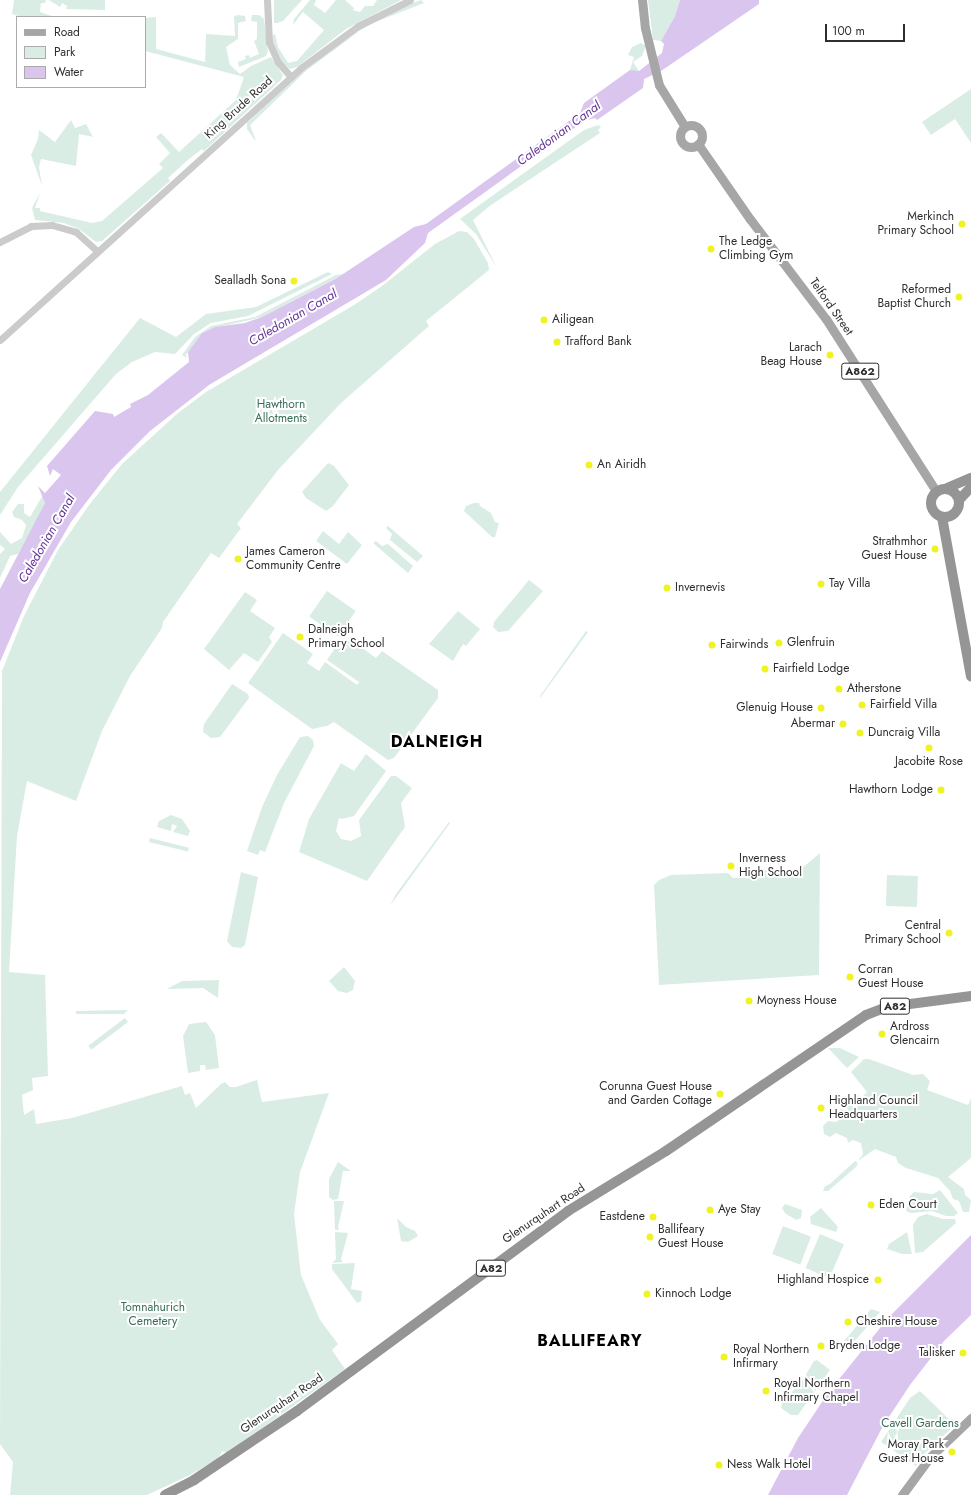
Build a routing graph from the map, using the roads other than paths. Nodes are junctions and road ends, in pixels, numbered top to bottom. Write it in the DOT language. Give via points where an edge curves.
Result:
graph roads {
  1 [pos="267,0"];
  2 [pos="410,0"];
  3 [pos="642,0"];
  4 [pos="291,77"];
  5 [pos="685,127"];
  6 [pos="698,144"];
  7 [pos="0,242"];
  8 [pos="97,250"];
  9 [pos="0,340"];
  10 [pos="971,478"];
  11 [pos="971,487"];
  12 [pos="947,488"];
  13 [pos="936,491"];
  14 [pos="959,500"];
  15 [pos="942,517"];
  16 [pos="971,676"];
  17 [pos="971,996"];
  18 [pos="971,1418"];
  19 [pos="165,1495"];
  20 [pos="902,1495"];
  1 -- 4 [label="street" via="269,42 276,58"];
  2 -- 4 [label="street, King Brude Road" via="346,33"];
  3 -- 5 [label="main road" via="659,85"];
  4 -- 8 [label="street, King Brude Road"];
  5 -- 6 [label="main road, A862" via="692,125 700,130 702,138"];
  5 -- 6 [label="main road" via="680,135 682,142 691,146"];
  6 -- 13 [label="main road, Telford Street / A862" via="748,216 826,319"];
  7 -- 8 [label="street" via="31,226 52,225 76,232"];
  8 -- 9 [label="street, King Brude Road"];
  10 -- 12 [label="highway"];
  11 -- 14 [label="highway" via="965,490"];
  12 -- 13 [label="highway"];
  12 -- 14 [label="highway" via="956,493"];
  13 -- 15 [label="highway" via="932,496 931,507"];
  14 -- 15 [label="highway" via="955,513"];
  15 -- 16 [label="highway"];
  17 -- 19 [label="highway, Glenurquhart Road / A82" via="888,1007 864,1016 666,1151 568,1211 297,1411 194,1480"];
  18 -- 20 [label="main road" via="920,1468"];
}
